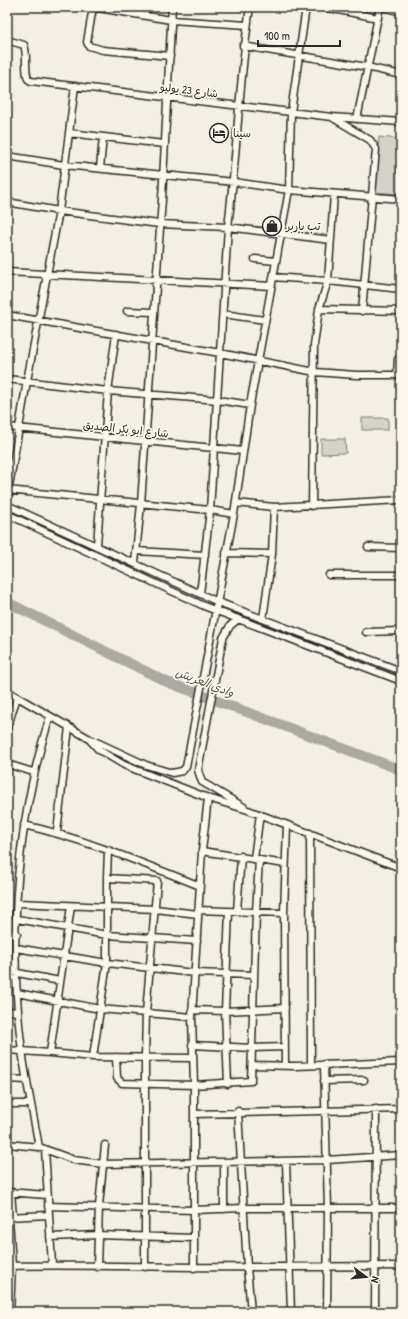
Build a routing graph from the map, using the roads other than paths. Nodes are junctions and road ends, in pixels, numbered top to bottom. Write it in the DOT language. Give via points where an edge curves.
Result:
graph roads {
  1 [pos="92,7"];
  2 [pos="172,7"];
  3 [pos="250,7"];
  4 [pos="306,7"];
  5 [pos="324,7"];
  6 [pos="381,7"];
  7 [pos="401,12"];
  8 [pos="378,18"];
  9 [pos="171,20"];
  10 [pos="247,25"];
  11 [pos="7,40"];
  12 [pos="243,46"];
  13 [pos="170,56"];
  14 [pos="299,56"];
  15 [pos="367,67"];
  16 [pos="401,75"];
  17 [pos="75,86"];
  18 [pos="167,97"];
  19 [pos="240,106"];
  20 [pos="291,112"];
  21 [pos="332,117"];
  22 [pos="357,119"];
  23 [pos="401,122"];
  24 [pos="69,133"];
  25 [pos="103,137"];
  26 [pos="164,144"];
  27 [pos="7,156"];
  28 [pos="64,165"];
  29 [pos="100,168"];
  30 [pos="163,174"];
  31 [pos="234,182"];
  32 [pos="288,190"];
  33 [pos="334,194"];
  34 [pos="372,197"];
  35 [pos="401,199"];
  36 [pos="7,202"];
  37 [pos="59,211"];
  38 [pos="159,224"];
  39 [pos="228,227"];
  40 [pos="281,234"];
  41 [pos="331,240"];
  42 [pos="255,259"];
  43 [pos="276,261"];
  44 [pos="7,272"];
  45 [pos="47,275"];
  46 [pos="273,277"];
  47 [pos="156,279"];
  48 [pos="328,281"];
  49 [pos="225,283"];
  50 [pos="364,285"];
  51 [pos="271,286"];
  52 [pos="401,289"];
  53 [pos="319,309"];
  54 [pos="128,311"];
  55 [pos="362,311"];
  56 [pos="401,311"];
  57 [pos="153,312"];
  58 [pos="223,314"];
  59 [pos="7,315"];
  60 [pos="266,320"];
  61 [pos="39,321"];
  62 [pos="116,334"];
  63 [pos="151,341"];
  64 [pos="220,353"];
  65 [pos="398,359"];
  66 [pos="258,360"];
  67 [pos="314,372"];
  68 [pos="399,375"];
  69 [pos="7,379"];
  70 [pos="27,381"];
  71 [pos="108,391"];
  72 [pos="147,394"];
  73 [pos="218,400"];
  74 [pos="250,405"];
  75 [pos="7,426"];
  76 [pos="19,429"];
  77 [pos="104,437"];
  78 [pos="144,442"];
  79 [pos="215,448"];
  80 [pos="243,451"];
  81 [pos="8,490"];
  82 [pos="7,498"];
  83 [pos="100,499"];
  84 [pos="401,500"];
  85 [pos="236,503"];
  86 [pos="141,504"];
  87 [pos="7,505"];
  88 [pos="274,506"];
  89 [pos="312,506"];
  90 [pos="210,510"];
  91 [pos="7,514"];
  92 [pos="234,514"];
  93 [pos="97,546"];
  94 [pos="368,547"];
  95 [pos="401,548"];
  96 [pos="136,551"];
  97 [pos="226,553"];
  98 [pos="272,554"];
  99 [pos="205,555"];
  100 [pos="135,563"];
  101 [pos="329,574"];
  102 [pos="401,575"];
  103 [pos="200,594"];
  104 [pos="218,602"];
  105 [pos="215,610"];
  106 [pos="238,619"];
  107 [pos="263,619"];
  108 [pos="401,631"];
  109 [pos="366,632"];
  110 [pos="401,671"];
  111 [pos="401,681"];
  112 [pos="7,691"];
  113 [pos="16,696"];
  114 [pos="50,716"];
  115 [pos="69,727"];
  116 [pos="7,730"];
  117 [pos="88,738"];
  118 [pos="7,764"];
  119 [pos="33,772"];
  120 [pos="208,798"];
  121 [pos="248,810"];
  122 [pos="260,814"];
  123 [pos="24,825"];
  124 [pos="287,825"];
  125 [pos="57,832"];
  126 [pos="310,833"];
  127 [pos="108,850"];
  128 [pos="202,851"];
  129 [pos="241,856"];
  130 [pos="257,858"];
  131 [pos="285,864"];
  132 [pos="401,868"];
  133 [pos="158,870"];
  134 [pos="107,878"];
  135 [pos="157,881"];
  136 [pos="200,886"];
  137 [pos="18,903"];
  138 [pos="71,906"];
  139 [pos="106,908"];
  140 [pos="155,909"];
  141 [pos="229,911"];
  142 [pos="237,911"];
  143 [pos="198,912"];
  144 [pos="256,912"];
  145 [pos="284,913"];
  146 [pos="17,919"];
  147 [pos="68,928"];
  148 [pos="7,934"];
  149 [pos="17,934"];
  150 [pos="107,935"];
  151 [pos="153,938"];
  152 [pos="197,941"];
  153 [pos="16,948"];
  154 [pos="65,955"];
  155 [pos="107,963"];
  156 [pos="151,968"];
  157 [pos="7,970"];
  158 [pos="16,971"];
  159 [pos="194,973"];
  160 [pos="227,975"];
  161 [pos="254,975"];
  162 [pos="60,981"];
  163 [pos="17,993"];
  164 [pos="57,1002"];
  165 [pos="286,1008"];
  166 [pos="100,1009"];
  167 [pos="253,1009"];
  168 [pos="7,1011"];
  169 [pos="224,1011"];
  170 [pos="18,1012"];
  171 [pos="146,1013"];
  172 [pos="192,1013"];
  173 [pos="192,1045"];
  174 [pos="225,1047"];
  175 [pos="285,1047"];
  176 [pos="252,1048"];
  177 [pos="7,1050"];
  178 [pos="22,1050"];
  179 [pos="50,1053"];
  180 [pos="92,1057"];
  181 [pos="145,1057"];
  182 [pos="116,1058"];
  183 [pos="193,1058"];
  184 [pos="401,1062"];
  185 [pos="324,1064"];
  186 [pos="252,1065"];
  187 [pos="311,1065"];
  188 [pos="285,1066"];
  189 [pos="7,1079"];
  190 [pos="27,1080"];
  191 [pos="364,1080"];
  192 [pos="324,1081"];
  193 [pos="145,1084"];
  194 [pos="228,1084"];
  195 [pos="194,1085"];
  196 [pos="7,1104"];
  197 [pos="31,1104"];
  198 [pos="326,1109"];
  199 [pos="376,1109"];
  200 [pos="401,1109"];
  201 [pos="238,1111"];
  202 [pos="194,1114"];
  203 [pos="7,1144"];
  204 [pos="105,1145"];
  205 [pos="39,1147"];
  206 [pos="45,1149"];
  207 [pos="401,1155"];
  208 [pos="377,1157"];
  209 [pos="326,1160"];
  210 [pos="286,1161"];
  211 [pos="241,1163"];
  212 [pos="103,1164"];
  213 [pos="145,1164"];
  214 [pos="194,1164"];
  215 [pos="224,1164"];
  216 [pos="9,1192"];
  217 [pos="47,1195"];
  218 [pos="48,1206"];
  219 [pos="99,1206"];
  220 [pos="146,1208"];
  221 [pos="243,1208"];
  222 [pos="288,1208"];
  223 [pos="328,1208"];
  224 [pos="399,1208"];
  225 [pos="224,1209"];
  226 [pos="376,1209"];
  227 [pos="194,1210"];
  228 [pos="48,1215"];
  229 [pos="9,1217"];
  230 [pos="98,1235"];
  231 [pos="50,1237"];
  232 [pos="146,1237"];
  233 [pos="194,1238"];
  234 [pos="52,1265"];
  235 [pos="10,1266"];
  236 [pos="290,1266"];
  237 [pos="327,1266"];
  238 [pos="376,1266"];
  239 [pos="401,1266"];
  240 [pos="97,1267"];
  241 [pos="145,1267"];
  242 [pos="247,1267"];
  243 [pos="194,1268"];
  244 [pos="10,1312"];
  245 [pos="251,1312"];
  246 [pos="291,1312"];
  247 [pos="328,1312"];
  248 [pos="375,1312"];
  1 -- 9 [label="street"];
  1 -- 13 [label="street" via="87,42 89,46 103,50"];
  2 -- 9 [label="street"];
  3 -- 10 [label="street"];
  4 -- 14 [label="street"];
  5 -- 8 [label="street"];
  6 -- 7 [label="street"];
  6 -- 8 [label="street"];
  8 -- 15 [label="street"];
  9 -- 10 [label="street"];
  9 -- 13 [label="street"];
  10 -- 12 [label="street"];
  11 -- 17 [label="street, شارع 23 يوليو" via="24,45 28,79"];
  12 -- 14 [label="street"];
  12 -- 19 [label="street"];
  13 -- 18 [label="street"];
  14 -- 15 [label="street"];
  14 -- 20 [label="street"];
  15 -- 16 [label="street"];
  15 -- 22 [label="street"];
  17 -- 18 [label="street, شارع 23 يوليو"];
  17 -- 24 [label="street"];
  18 -- 19 [label="street, شارع 23 يوليو"];
  18 -- 26 [label="street"];
  19 -- 20 [label="street, شارع 23 يوليو"];
  19 -- 31 [label="street"];
  20 -- 21 [label="street, شارع 23 يوليو"];
  20 -- 32 [label="street"];
  21 -- 22 [label="street, شارع 23 يوليو"];
  21 -- 34 [label="street" via="374,144 376,154"];
  22 -- 23 [label="street, شارع 23 يوليو"];
  24 -- 25 [label="street"];
  24 -- 28 [label="street"];
  25 -- 26 [label="street"];
  25 -- 29 [label="street"];
  26 -- 30 [label="street"];
  27 -- 28 [label="street"];
  28 -- 29 [label="street"];
  28 -- 37 [label="street"];
  29 -- 30 [label="street"];
  30 -- 31 [label="street"];
  30 -- 38 [label="street"];
  31 -- 32 [label="street"];
  31 -- 39 [label="street"];
  32 -- 33 [label="street"];
  32 -- 40 [label="street"];
  33 -- 34 [label="street"];
  33 -- 41 [label="street"];
  34 -- 35 [label="street"];
  34 -- 50 [label="street"];
  36 -- 37 [label="street"];
  37 -- 38 [label="street"];
  37 -- 45 [label="street"];
  38 -- 39 [label="street"];
  38 -- 47 [label="street"];
  39 -- 40 [label="street"];
  39 -- 49 [label="street"];
  40 -- 41 [label="street"];
  40 -- 43 [label="street"];
  41 -- 48 [label="street"];
  42 -- 43 [label="street"];
  43 -- 46 [label="street"];
  44 -- 45 [label="street"];
  45 -- 47 [label="street"];
  45 -- 61 [label="street"];
  46 -- 48 [label="street"];
  46 -- 51 [label="street"];
  47 -- 49 [label="street"];
  47 -- 57 [label="street"];
  48 -- 50 [label="street"];
  48 -- 53 [label="street"];
  49 -- 51 [label="street"];
  49 -- 58 [label="street"];
  50 -- 52 [label="street"];
  50 -- 55 [label="street"];
  51 -- 60 [label="street"];
  53 -- 55 [label="street"];
  53 -- 67 [label="street" via="314,345"];
  54 -- 57 [label="street"];
  55 -- 56 [label="street"];
  57 -- 63 [label="street"];
  58 -- 60 [label="street"];
  58 -- 64 [label="street"];
  59 -- 61 [label="street"];
  60 -- 66 [label="street"];
  61 -- 62 [label="street"];
  61 -- 70 [label="street"];
  62 -- 63 [label="street"];
  62 -- 71 [label="street"];
  63 -- 64 [label="street"];
  63 -- 72 [label="street"];
  64 -- 66 [label="street"];
  64 -- 73 [label="street"];
  65 -- 68 [label="street"];
  66 -- 67 [label="street"];
  66 -- 74 [label="street"];
  67 -- 68 [label="street"];
  67 -- 89 [label="street"];
  69 -- 70 [label="street"];
  70 -- 71 [label="street"];
  70 -- 76 [label="street"];
  71 -- 72 [label="street"];
  71 -- 77 [label="street"];
  72 -- 73 [label="street"];
  72 -- 78 [label="street"];
  73 -- 74 [label="street"];
  73 -- 79 [label="street"];
  74 -- 80 [label="street"];
  75 -- 76 [label="street, شارع ابو بكر الصديق"];
  76 -- 77 [label="street, شارع ابو بكر الصديق"];
  76 -- 81 [label="street"];
  77 -- 78 [label="street, شارع ابو بكر الصديق"];
  77 -- 83 [label="street"];
  78 -- 79 [label="street, شارع ابو بكر الصديق"];
  78 -- 86 [label="street"];
  79 -- 80 [label="street, شارع ابو بكر الصديق"];
  79 -- 90 [label="street"];
  80 -- 85 [label="street"];
  81 -- 82 [label="street"];
  81 -- 83 [label="street"];
  83 -- 86 [label="street"];
  83 -- 93 [label="street"];
  84 -- 89 [label="street"];
  85 -- 88 [label="street"];
  85 -- 92 [label="street"];
  86 -- 90 [label="street"];
  86 -- 96 [label="street"];
  87 -- 93 [label="street"];
  88 -- 89 [label="street"];
  88 -- 98 [label="street"];
  90 -- 92 [label="street"];
  90 -- 99 [label="street"];
  91 -- 105 [label="street"];
  92 -- 97 [label="street"];
  93 -- 100 [label="street"];
  94 -- 95 [label="street"];
  96 -- 99 [label="street"];
  96 -- 100 [label="street"];
  97 -- 98 [label="street"];
  97 -- 104 [label="street"];
  98 -- 107 [label="street"];
  99 -- 103 [label="street"];
  100 -- 103 [label="street"];
  101 -- 102 [label="street"];
  103 -- 104 [label="street"];
  104 -- 105 [label="street"];
  104 -- 107 [label="street"];
  105 -- 106 [label="street"];
  105 -- 117 [label="street" via="190,754 185,769 169,773"];
  106 -- 111 [label="street"];
  106 -- 121 [label="street" via="223,638 198,770 202,782"];
  107 -- 110 [label="street"];
  108 -- 109 [label="street"];
  112 -- 113 [label="street"];
  113 -- 114 [label="street"];
  113 -- 116 [label="street"];
  114 -- 115 [label="street"];
  114 -- 119 [label="street"];
  115 -- 117 [label="street"];
  115 -- 125 [label="street"];
  117 -- 120 [label="street" via="108,757"];
  118 -- 119 [label="street"];
  119 -- 123 [label="street"];
  120 -- 121 [label="street"];
  120 -- 128 [label="street"];
  121 -- 122 [label="street"];
  122 -- 124 [label="street"];
  122 -- 130 [label="street"];
  123 -- 125 [label="street"];
  123 -- 137 [label="street"];
  124 -- 126 [label="street"];
  124 -- 131 [label="street"];
  125 -- 127 [label="street"];
  126 -- 132 [label="street"];
  126 -- 187 [label="street"];
  127 -- 133 [label="street"];
  127 -- 134 [label="street"];
  128 -- 129 [label="street"];
  128 -- 136 [label="street"];
  129 -- 130 [label="street"];
  129 -- 142 [label="street"];
  130 -- 131 [label="street"];
  130 -- 144 [label="street"];
  131 -- 145 [label="street"];
  133 -- 135 [label="street"];
  133 -- 136 [label="street"];
  134 -- 135 [label="street"];
  134 -- 139 [label="street"];
  135 -- 140 [label="street"];
  136 -- 143 [label="street"];
  137 -- 138 [label="street"];
  137 -- 146 [label="street"];
  138 -- 139 [label="street"];
  138 -- 147 [label="street"];
  139 -- 140 [label="street"];
  139 -- 150 [label="street"];
  140 -- 143 [label="street"];
  140 -- 151 [label="street"];
  141 -- 142 [label="street"];
  141 -- 143 [label="street"];
  141 -- 160 [label="street"];
  142 -- 144 [label="street"];
  143 -- 152 [label="street"];
  144 -- 145 [label="street"];
  144 -- 161 [label="street"];
  145 -- 165 [label="street"];
  146 -- 147 [label="street"];
  146 -- 149 [label="street"];
  147 -- 150 [label="street"];
  147 -- 154 [label="street"];
  148 -- 149 [label="street"];
  149 -- 153 [label="street"];
  150 -- 151 [label="street"];
  150 -- 155 [label="street"];
  151 -- 152 [label="street"];
  151 -- 156 [label="street"];
  152 -- 159 [label="street"];
  153 -- 154 [label="street"];
  153 -- 158 [label="street"];
  154 -- 155 [label="street"];
  154 -- 162 [label="street"];
  155 -- 156 [label="street"];
  155 -- 166 [label="street"];
  156 -- 159 [label="street"];
  156 -- 171 [label="street"];
  157 -- 158 [label="street"];
  158 -- 162 [label="street"];
  158 -- 163 [label="street"];
  159 -- 160 [label="street"];
  159 -- 172 [label="street"];
  160 -- 161 [label="street"];
  160 -- 169 [label="street"];
  161 -- 167 [label="street"];
  162 -- 164 [label="street"];
  163 -- 164 [label="street"];
  163 -- 170 [label="street"];
  164 -- 166 [label="street"];
  164 -- 179 [label="street"];
  165 -- 167 [label="street"];
  165 -- 175 [label="street"];
  166 -- 171 [label="street"];
  166 -- 180 [label="street"];
  167 -- 169 [label="street"];
  167 -- 176 [label="street"];
  168 -- 170 [label="street"];
  169 -- 172 [label="street"];
  169 -- 174 [label="street"];
  170 -- 178 [label="street"];
  171 -- 172 [label="street"];
  171 -- 181 [label="street"];
  172 -- 173 [label="street"];
  173 -- 174 [label="street"];
  173 -- 183 [label="street"];
  174 -- 176 [label="street"];
  174 -- 194 [label="street"];
  175 -- 176 [label="street"];
  175 -- 188 [label="street"];
  176 -- 186 [label="street"];
  177 -- 178 [label="street"];
  178 -- 179 [label="street"];
  178 -- 190 [label="street"];
  179 -- 180 [label="street"];
  180 -- 182 [label="street"];
  181 -- 182 [label="street"];
  181 -- 183 [label="street"];
  181 -- 193 [label="street"];
  182 -- 193 [label="street" via="119,1082"];
  183 -- 195 [label="street"];
  184 -- 185 [label="street"];
  185 -- 187 [label="street"];
  185 -- 192 [label="street"];
  186 -- 188 [label="street"];
  186 -- 194 [label="street" via="250,1082"];
  187 -- 188 [label="street"];
  189 -- 190 [label="street"];
  190 -- 197 [label="street"];
  191 -- 192 [label="street"];
  192 -- 198 [label="street"];
  193 -- 195 [label="street"];
  193 -- 213 [label="street"];
  194 -- 195 [label="street"];
  195 -- 202 [label="street"];
  196 -- 197 [label="street"];
  197 -- 205 [label="street"];
  198 -- 199 [label="street"];
  198 -- 201 [label="street"];
  198 -- 209 [label="street"];
  199 -- 200 [label="street"];
  199 -- 208 [label="street"];
  201 -- 202 [label="street"];
  201 -- 211 [label="street"];
  202 -- 214 [label="street"];
  203 -- 205 [label="street"];
  204 -- 212 [label="street"];
  205 -- 206 [label="street"];
  206 -- 212 [label="street" via="74,1160"];
  206 -- 217 [label="street"];
  207 -- 208 [label="street"];
  208 -- 209 [label="street"];
  208 -- 226 [label="street"];
  209 -- 210 [label="street"];
  209 -- 223 [label="street"];
  210 -- 211 [label="street"];
  210 -- 222 [label="street"];
  211 -- 215 [label="street"];
  211 -- 221 [label="street"];
  212 -- 213 [label="street"];
  212 -- 219 [label="street"];
  213 -- 214 [label="street"];
  213 -- 220 [label="street"];
  214 -- 215 [label="street"];
  214 -- 227 [label="street"];
  215 -- 225 [label="street"];
  216 -- 217 [label="street"];
  216 -- 229 [label="street"];
  217 -- 218 [label="street"];
  218 -- 219 [label="street"];
  218 -- 228 [label="street"];
  219 -- 220 [label="street"];
  219 -- 230 [label="street"];
  220 -- 227 [label="street"];
  220 -- 232 [label="street"];
  221 -- 222 [label="street"];
  221 -- 225 [label="street"];
  221 -- 242 [label="street"];
  222 -- 223 [label="street"];
  222 -- 236 [label="street"];
  223 -- 226 [label="street"];
  223 -- 237 [label="street"];
  224 -- 226 [label="street"];
  225 -- 227 [label="street"];
  226 -- 238 [label="street"];
  227 -- 233 [label="street"];
  228 -- 229 [label="street"];
  228 -- 231 [label="street"];
  229 -- 235 [label="street"];
  230 -- 231 [label="street"];
  230 -- 232 [label="street"];
  230 -- 240 [label="street"];
  231 -- 234 [label="street"];
  232 -- 233 [label="street"];
  232 -- 241 [label="street"];
  233 -- 243 [label="street"];
  234 -- 235 [label="street"];
  234 -- 240 [label="street"];
  235 -- 244 [label="street"];
  236 -- 237 [label="street"];
  236 -- 242 [label="street"];
  236 -- 246 [label="street"];
  237 -- 238 [label="street"];
  237 -- 247 [label="street"];
  238 -- 239 [label="street"];
  238 -- 248 [label="street"];
  240 -- 241 [label="street"];
  241 -- 243 [label="street"];
  242 -- 243 [label="street"];
  242 -- 245 [label="street"];
}
